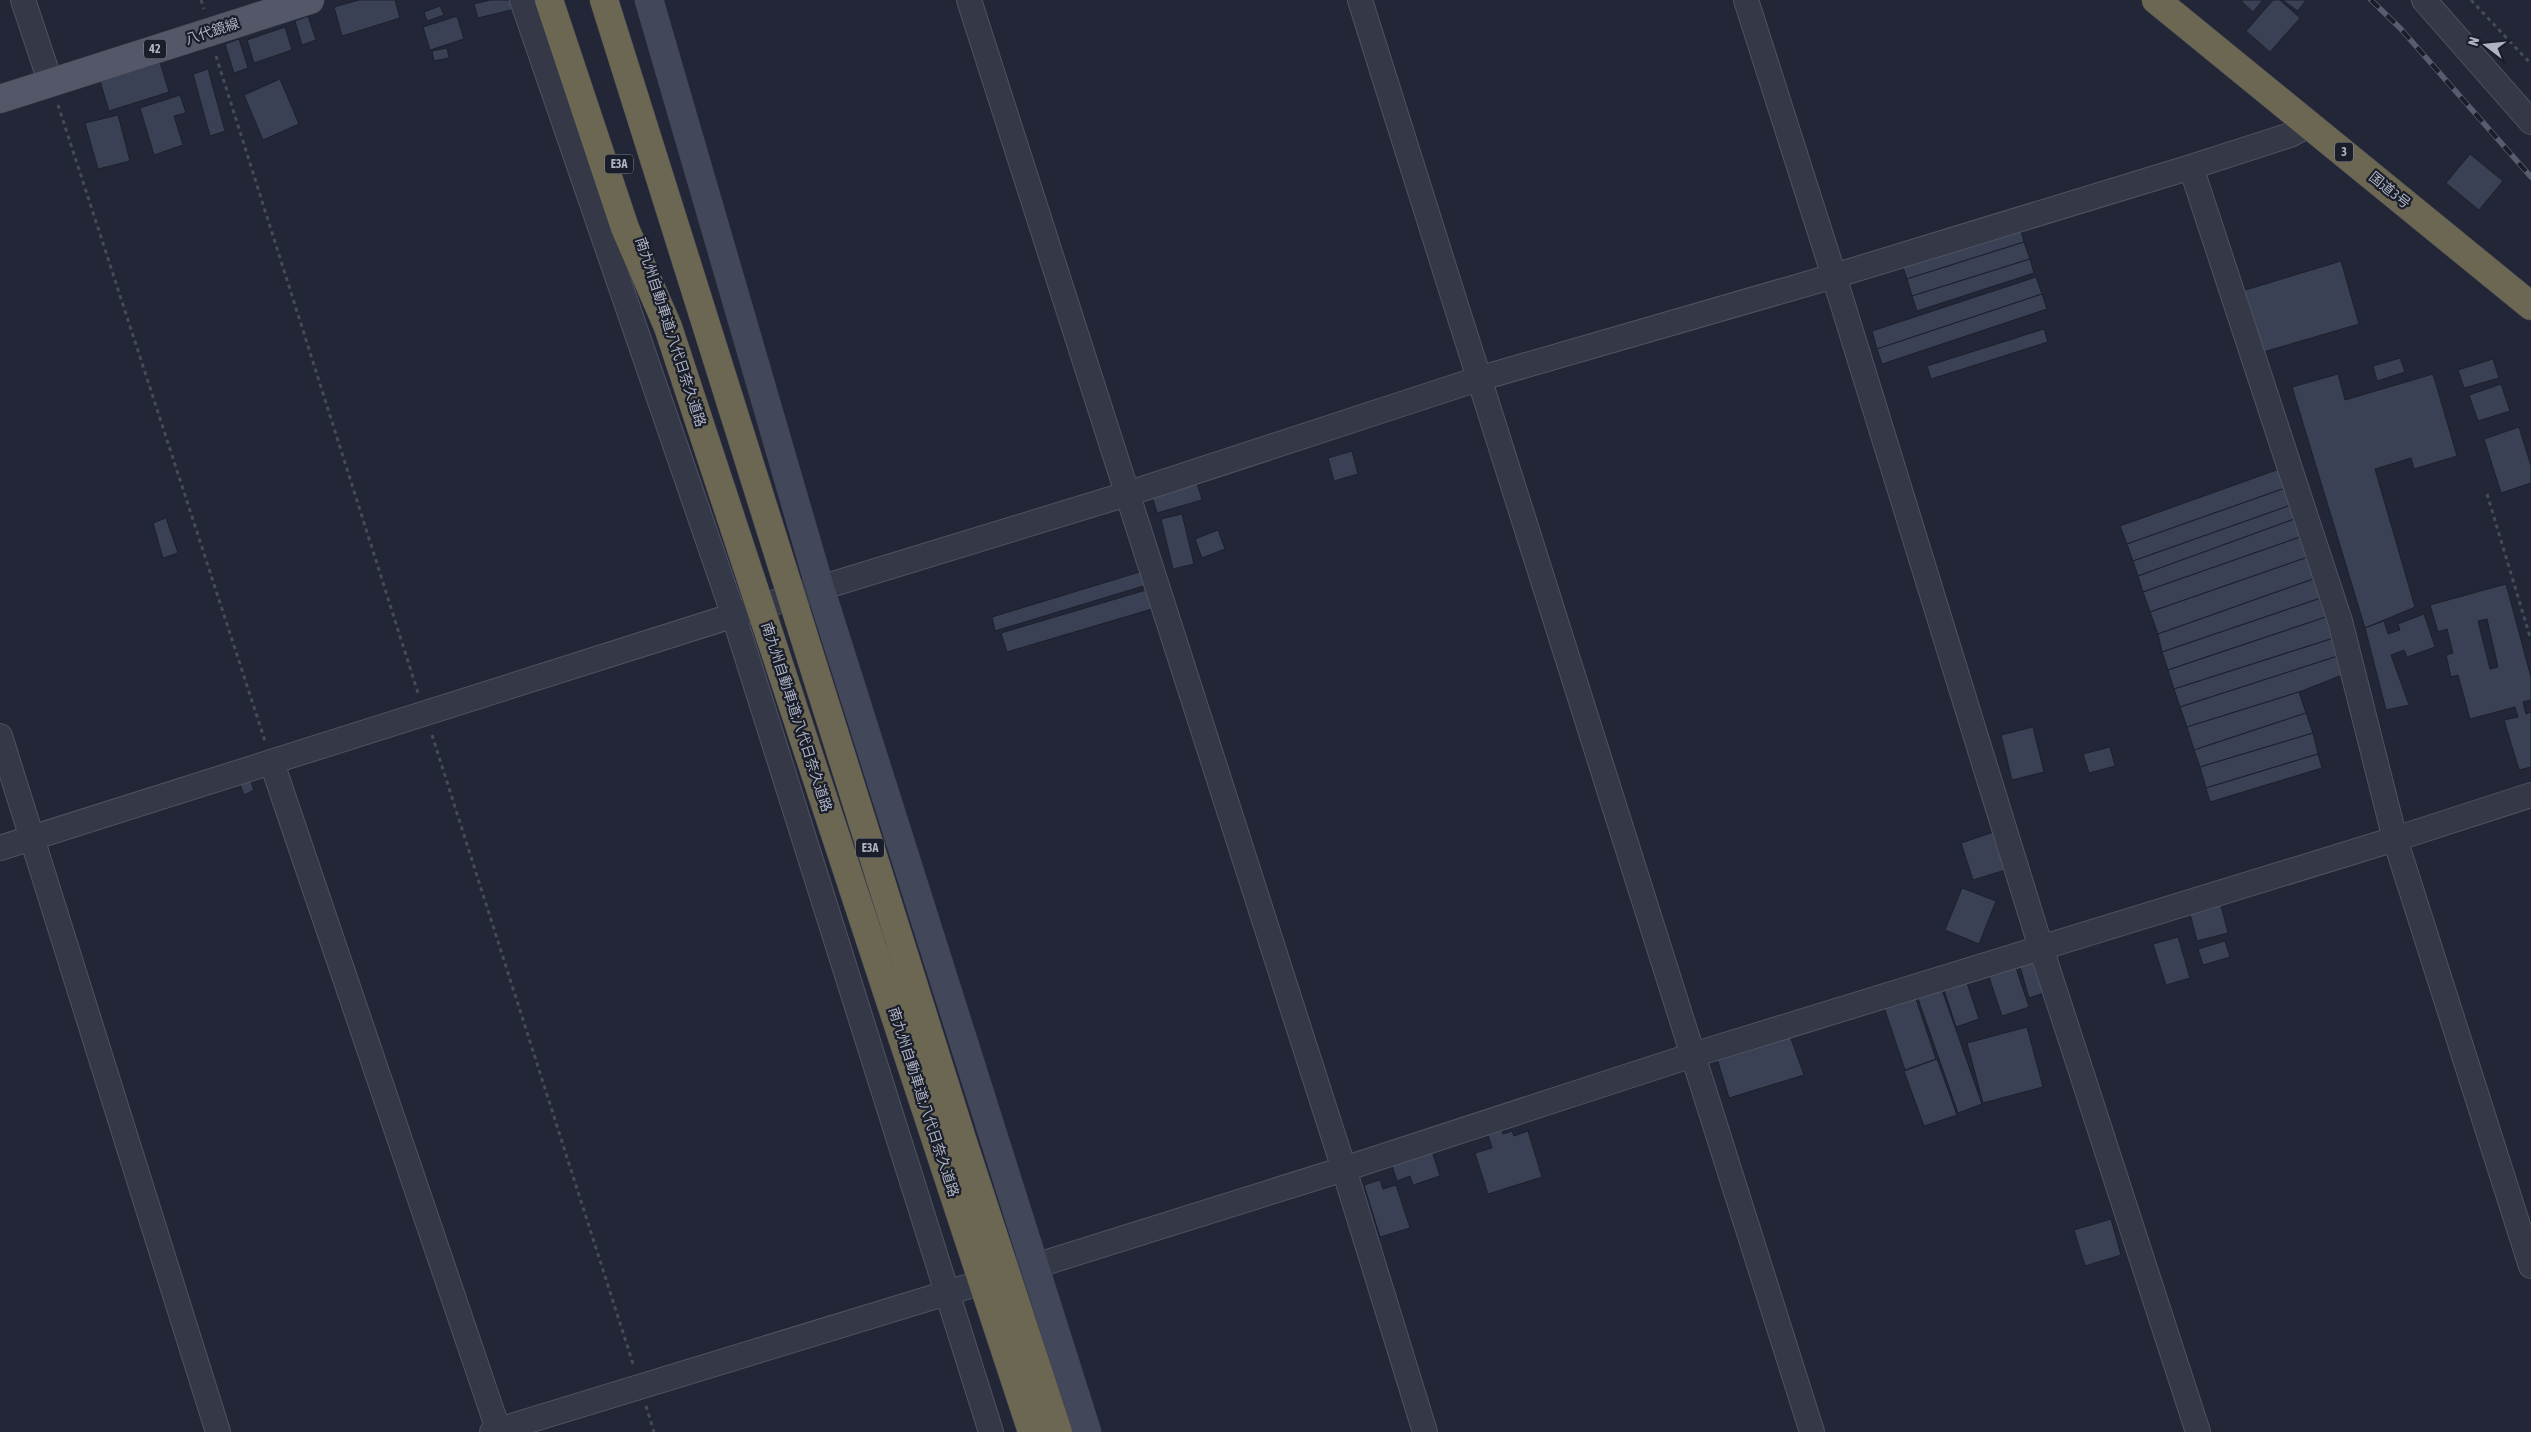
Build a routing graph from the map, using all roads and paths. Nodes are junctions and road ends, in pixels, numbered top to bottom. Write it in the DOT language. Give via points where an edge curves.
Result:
graph roads {
  1 [pos="23,0"];
  2 [pos="310,0"];
  3 [pos="522,0"];
  4 [pos="549,0"];
  5 [pos="569,0"];
  6 [pos="604,0"];
  7 [pos="619,0"];
  8 [pos="649,0"];
  9 [pos="969,0"];
  10 [pos="1360,0"];
  11 [pos="1746,0"];
  12 [pos="2156,0"];
  13 [pos="2424,0"];
  14 [pos="2471,0"];
  15 [pos="2531,64"];
  16 [pos="50,84"];
  17 [pos="0,99"];
  18 [pos="2531,122"];
  19 [pos="2310,124"];
  20 [pos="2191,167"];
  21 [pos="687,264"];
  22 [pos="1834,276"];
  23 [pos="2531,305"];
  24 [pos="668,327"];
  25 [pos="1478,379"];
  26 [pos="1127,494"];
  27 [pos="2487,494"];
  28 [pos="820,588"];
  29 [pos="734,616"];
  30 [pos="2531,640"];
  31 [pos="0,736"];
  32 [pos="263,766"];
  33 [pos="2531,795"];
  34 [pos="32,838"];
  35 [pos="2396,839"];
  36 [pos="0,848"];
  37 [pos="2041,948"];
  38 [pos="1696,1054"];
  39 [pos="1344,1169"];
  40 [pos="1035,1266"];
  41 [pos="2531,1266"];
  42 [pos="947,1294"];
  43 [pos="496,1431"];
  44 [pos="218,1432"];
  45 [pos="991,1432"];
  46 [pos="1032,1432"];
  47 [pos="1058,1432"];
  48 [pos="1087,1432"];
  49 [pos="1424,1432"];
  50 [pos="1812,1432"];
  51 [pos="2198,1432"];
  1 -- 16 [label="street"];
  2 -- 16 [label="main road, 八代鏡線 / 42"];
  3 -- 29 [label="street"];
  4 -- 24 [label="highway" via="625,228"];
  5 -- 24 [label="highway, 南九州自動車道;八代日奈久道路 / E3A"];
  6 -- 21 [label="highway, 南九州自動車道;八代日奈久道路 / E3A"];
  7 -- 21 [label="highway" via="672,184"];
  8 -- 28 [label="street"];
  9 -- 26 [label="street"];
  10 -- 25 [label="street"];
  11 -- 22 [label="street"];
  12 -- 19 [label="highway, 国道3号 / 3"];
  13 -- 18 [label="street"];
  14 -- 15 [label="path"];
  16 -- 17 [label="main road, 八代鏡線 / 42"];
  16 -- 32 [label="path"];
  19 -- 20 [label="street" via="2290,135"];
  19 -- 23 [label="highway, 国道3号 / 3"];
  20 -- 22 [label="street"];
  20 -- 35 [label="street" via="2340,621"];
  21 -- 47 [label="highway, 南九州自動車道;八代日奈久道路 / E3A, bridge" via="962,1142"];
  22 -- 25 [label="street"];
  22 -- 37 [label="street"];
  24 -- 46 [label="highway, 南九州自動車道;八代日奈久道路 / E3A, bridge"];
  25 -- 26 [label="street"];
  25 -- 38 [label="street"];
  26 -- 28 [label="street"];
  26 -- 39 [label="street"];
  27 -- 30 [label="path"];
  28 -- 29 [label="street"];
  28 -- 40 [label="street"];
  29 -- 32 [label="street"];
  29 -- 42 [label="street"];
  31 -- 34 [label="street"];
  32 -- 34 [label="street"];
  32 -- 43 [label="street"];
  33 -- 35 [label="street"];
  34 -- 36 [label="street"];
  34 -- 44 [label="street"];
  35 -- 37 [label="street"];
  35 -- 41 [label="street"];
  37 -- 38 [label="street"];
  37 -- 51 [label="street"];
  38 -- 39 [label="street"];
  38 -- 50 [label="street"];
  39 -- 40 [label="street"];
  39 -- 49 [label="street"];
  40 -- 42 [label="street"];
  40 -- 48 [label="street"];
  42 -- 43 [label="street"];
  42 -- 45 [label="street"];
}
